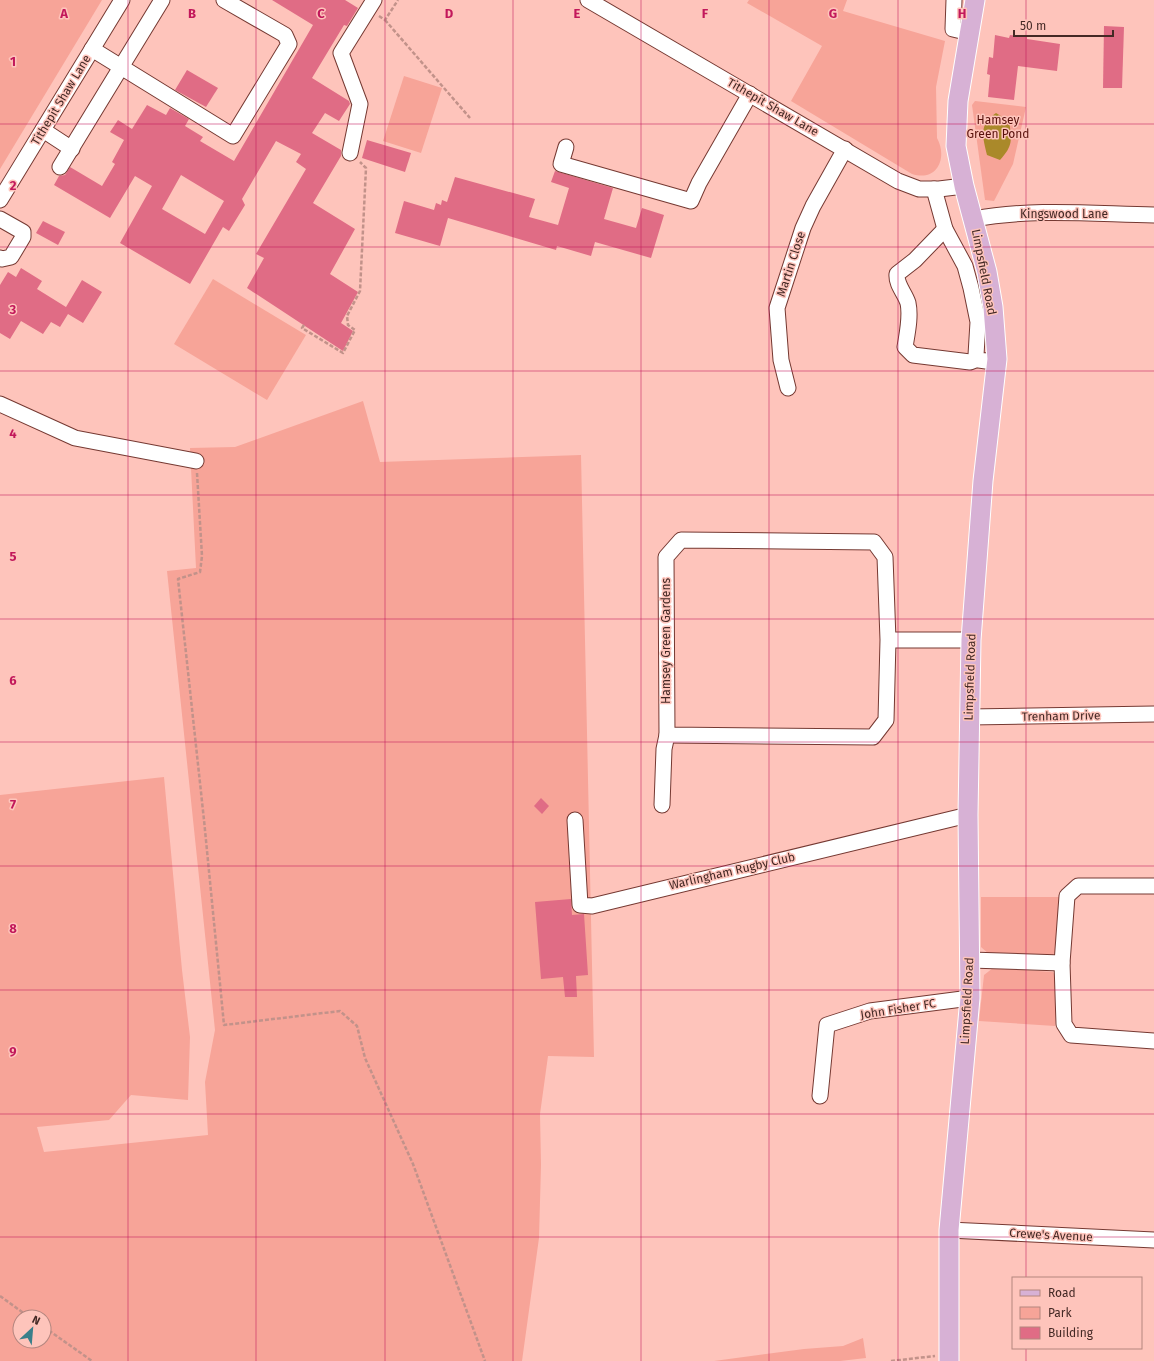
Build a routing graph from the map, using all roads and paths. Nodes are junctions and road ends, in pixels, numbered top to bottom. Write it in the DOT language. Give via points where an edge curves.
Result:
graph roads {
  1 [pos="122,0"];
  2 [pos="162,0"];
  3 [pos="224,0"];
  4 [pos="398,0"];
  5 [pos="588,0"];
  6 [pos="954,0"];
  7 [pos="975,0"];
  8 [pos="372,4"];
  9 [pos="385,20"];
  10 [pos="970,33"];
  11 [pos="92,49"];
  12 [pos="122,68"];
  13 [pos="750,94"];
  14 [pos="470,118"];
  15 [pos="43,130"];
  16 [pos="566,147"];
  17 [pos="72,149"];
  18 [pos="845,149"];
  19 [pos="350,153"];
  20 [pos="60,167"];
  21 [pos="964,186"];
  22 [pos="934,189"];
  23 [pos="0,200"];
  24 [pos="1154,215"];
  25 [pos="0,219"];
  26 [pos="974,219"];
  27 [pos="945,229"];
  28 [pos="0,258"];
  29 [pos="304,325"];
  30 [pos="978,359"];
  31 [pos="997,360"];
  32 [pos="788,388"];
  33 [pos="0,404"];
  34 [pos="196,460"];
  35 [pos="888,640"];
  36 [pos="971,640"];
  37 [pos="1154,714"];
  38 [pos="969,717"];
  39 [pos="667,735"];
  40 [pos="662,805"];
  41 [pos="968,815"];
  42 [pos="575,820"];
  43 [pos="1154,886"];
  44 [pos="970,960"];
  45 [pos="1062,963"];
  46 [pos="970,998"];
  47 [pos="1154,1041"];
  48 [pos="820,1096"];
  49 [pos="949,1230"];
  50 [pos="1154,1240"];
  51 [pos="0,1296"];
  52 [pos="18,1309"];
  53 [pos="52,1333"];
  54 [pos="949,1358"];
  55 [pos="92,1361"];
  56 [pos="485,1361"];
  57 [pos="891,1361"];
  1 -- 11 [label="street, Tithepit Shaw Lane"];
  2 -- 12 [label="street"];
  3 -- 12 [label="street" via="285,35 289,44 233,136"];
  4 -- 9 [label="path"];
  5 -- 13 [label="street, Tithepit Shaw Lane"];
  6 -- 10 [label="street" via="953,28"];
  7 -- 10 [label="main road, Limpsfield Road"];
  8 -- 9 [label="path"];
  8 -- 19 [label="street" via="341,53 360,104"];
  9 -- 14 [label="path"];
  10 -- 21 [label="main road, Limpsfield Road" via="958,101 956,146"];
  11 -- 12 [label="street"];
  11 -- 15 [label="street, Tithepit Shaw Lane"];
  12 -- 17 [label="street"];
  13 -- 16 [label="street" via="698,183 691,201 561,164"];
  13 -- 18 [label="street, Tithepit Shaw Lane"];
  15 -- 17 [label="street"];
  15 -- 23 [label="street, Tithepit Shaw Lane"];
  17 -- 20 [label="street"];
  18 -- 22 [label="street, Tithepit Shaw Lane" via="898,181 919,189"];
  18 -- 32 [label="street, Martin Close" via="803,228 777,308 781,360"];
  19 -- 29 [label="path" via="366,168 360,291 347,316 348,325 355,330 343,353 302,328"];
  21 -- 22 [label="street, Tithepit Shaw Lane"];
  21 -- 26 [label="main road, Limpsfield Road"];
  22 -- 27 [label="street"];
  24 -- 26 [label="street, Kingswood Lane" via="1030,213"];
  25 -- 28 [label="street" via="23,232 23,237 11,257"];
  26 -- 31 [label="main road, Limpsfield Road" via="993,307"];
  27 -- 30 [label="street" via="965,266 971,288 978,322"];
  27 -- 30 [label="street" via="916,260 897,274 897,280 908,304 909,321 905,347 913,355 970,362"];
  30 -- 31 [label="street"];
  31 -- 36 [label="main road, Limpsfield Road" via="983,481"];
  33 -- 34 [label="street" via="75,438"];
  34 -- 56 [label="path" via="202,556 200,572 178,579 224,1025 340,1011 357,1026 365,1058 413,1164"];
  35 -- 36 [label="street"];
  35 -- 39 [label="street, Hamsey Green Gardens" via="886,720 873,737"];
  35 -- 39 [label="street, Hamsey Green Gardens" via="885,557 874,542 682,540 666,557"];
  36 -- 38 [label="main road, Limpsfield Road"];
  37 -- 38 [label="street, Trenham Drive"];
  38 -- 41 [label="main road, Limpsfield Road"];
  39 -- 40 [label="street"];
  41 -- 42 [label="street, Warlingham Rugby Club" via="592,906 580,905"];
  41 -- 44 [label="main road, Limpsfield Road"];
  43 -- 45 [label="street" via="1078,886 1067,896"];
  44 -- 45 [label="street"];
  44 -- 46 [label="main road, Limpsfield Road"];
  45 -- 47 [label="street" via="1064,1024 1071,1035"];
  46 -- 48 [label="street, John Fisher FC" via="870,1011 827,1025"];
  46 -- 49 [label="main road, Limpsfield Road"];
  49 -- 50 [label="street, Crewe's Avenue"];
  49 -- 54 [label="main road, Limpsfield Road"];
  51 -- 52 [label="path"];
  53 -- 55 [label="path"];
  54 -- 57 [label="path"];
}
